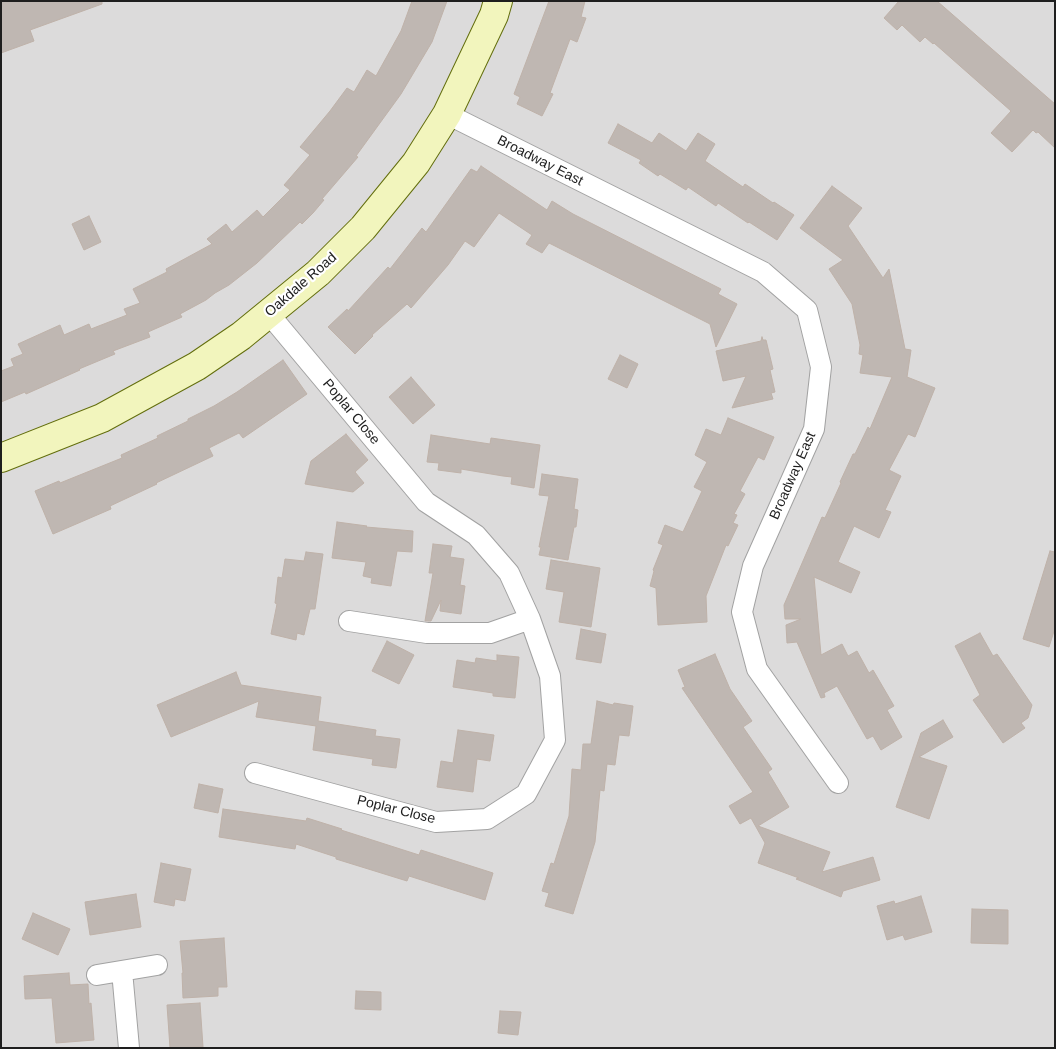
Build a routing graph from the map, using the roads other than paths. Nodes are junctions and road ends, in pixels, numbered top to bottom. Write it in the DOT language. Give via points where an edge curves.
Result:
graph roads {
  1 [pos="498,1"];
  2 [pos="447,114"];
  3 [pos="269,314"];
  4 [pos="1,458"];
  5 [pos="530,619"];
  6 [pos="349,621"];
  7 [pos="255,773"];
  8 [pos="838,783"];
  9 [pos="157,965"];
  10 [pos="122,971"];
  11 [pos="97,975"];
  12 [pos="129,1048"];
  1 -- 2 [label="street, Oakdale Road"];
  2 -- 3 [label="street, Oakdale Road" via="416,162 363,228 318,273"];
  2 -- 8 [label="street, Broadway East" via="763,272 807,310 821,367 814,429 753,566 742,612 757,669"];
  3 -- 4 [label="street, Oakdale Road" via="197,366 102,418"];
  3 -- 5 [label="street, Poplar Close" via="426,502 476,535 509,573"];
  5 -- 6 [label="street" via="490,633 427,633"];
  5 -- 7 [label="street, Poplar Close" via="550,676 555,740 526,794 487,819 436,822"];
  9 -- 10 [label="street"];
  10 -- 11 [label="street"];
  10 -- 12 [label="street"];
}
